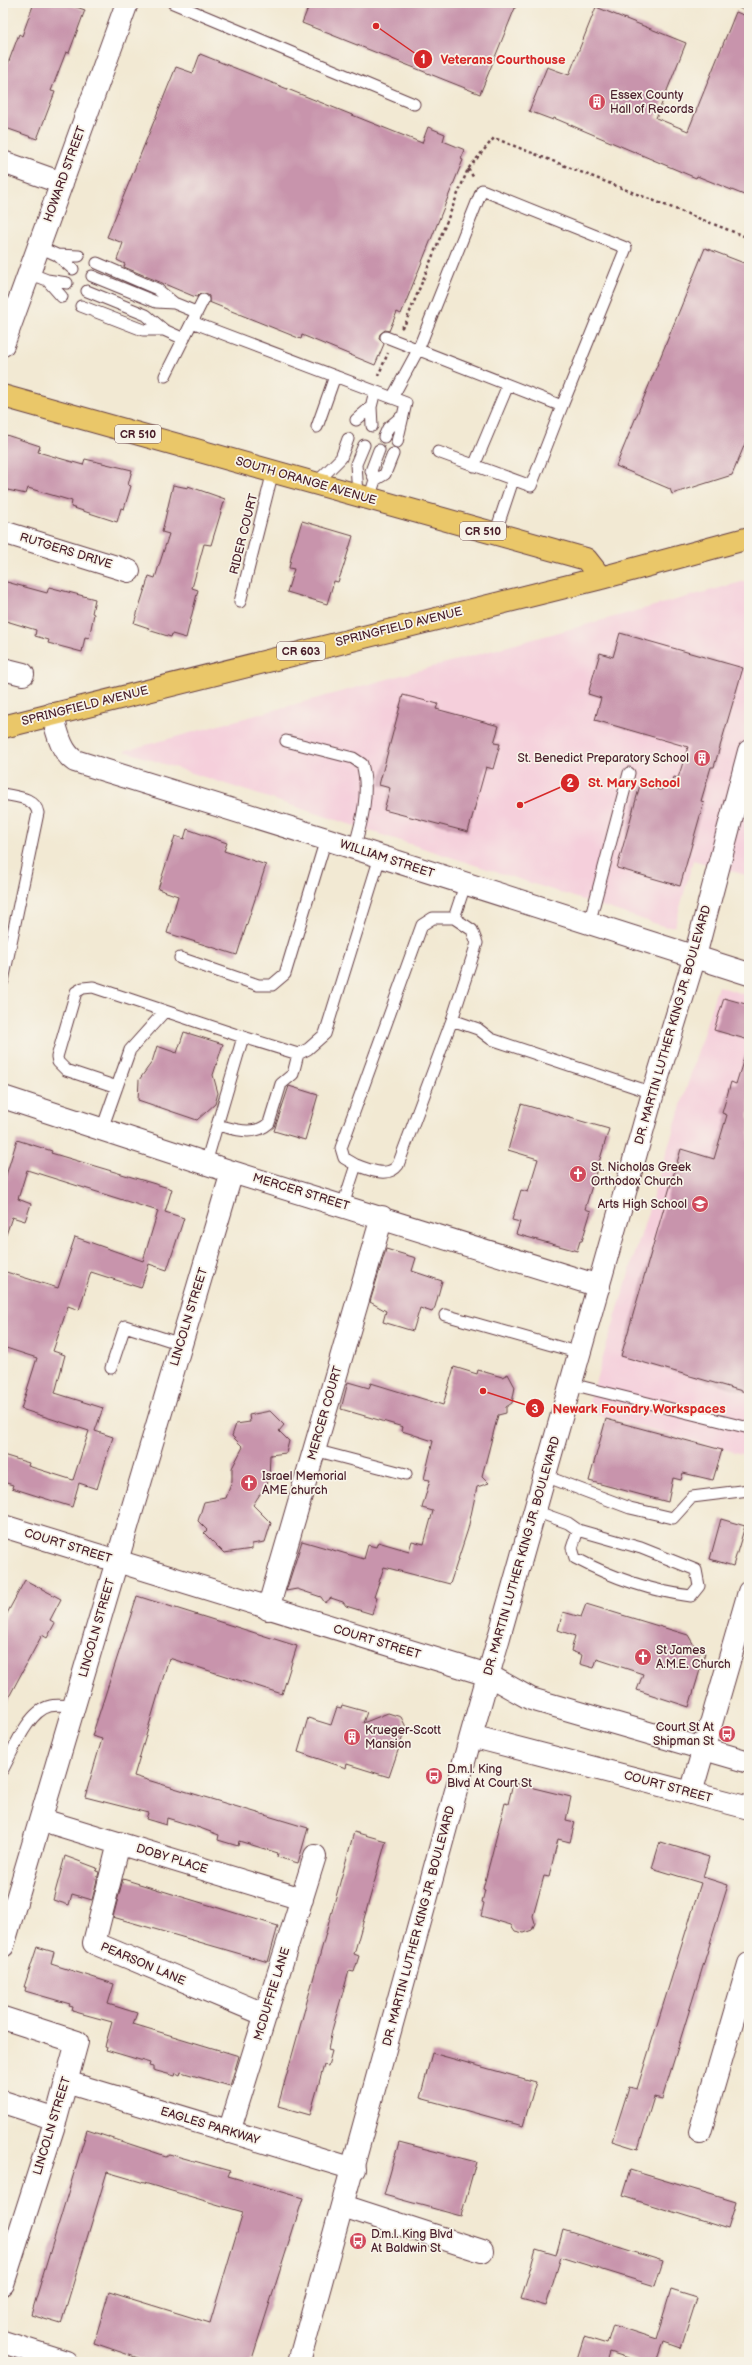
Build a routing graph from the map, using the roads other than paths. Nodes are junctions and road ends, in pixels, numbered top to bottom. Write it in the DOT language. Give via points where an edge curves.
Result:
graph roads {
  1 [pos="127,3"];
  2 [pos="173,3"];
  3 [pos="414,104"];
  4 [pos="3,162"];
  5 [pos="3,178"];
  6 [pos="59,191"];
  7 [pos="48,251"];
  8 [pos="79,256"];
  9 [pos="97,263"];
  10 [pos="73,269"];
  11 [pos="92,276"];
  12 [pos="38,277"];
  13 [pos="67,283"];
  14 [pos="87,291"];
  15 [pos="62,297"];
  16 [pos="203,300"];
  17 [pos="174,303"];
  18 [pos="82,306"];
  19 [pos="194,317"];
  20 [pos="164,330"];
  21 [pos="390,338"];
  22 [pos="184,339"];
  23 [pos="3,345"];
  24 [pos="418,350"];
  25 [pos="165,376"];
  26 [pos="335,376"];
  27 [pos="508,385"];
  28 [pos="374,391"];
  29 [pos="3,396"];
  30 [pos="392,398"];
  31 [pos="562,406"];
  32 [pos="371,407"];
  33 [pos="401,417"];
  34 [pos="356,420"];
  35 [pos="372,426"];
  36 [pos="317,427"];
  37 [pos="384,437"];
  38 [pos="348,439"];
  39 [pos="397,442"];
  40 [pos="364,445"];
  41 [pos="379,450"];
  42 [pos="438,452"];
  43 [pos="392,454"];
  44 [pos="474,466"];
  45 [pos="273,471"];
  46 [pos="513,480"];
  47 [pos="316,483"];
  48 [pos="367,491"];
  49 [pos="3,532"];
  50 [pos="495,534"];
  51 [pos="749,538"];
  52 [pos="129,571"];
  53 [pos="600,578"];
  54 [pos="240,602"];
  55 [pos="52,714"];
  56 [pos="3,727"];
  57 [pos="286,741"];
  58 [pos="749,751"];
  59 [pos="629,773"];
  60 [pos="3,794"];
  61 [pos="326,838"];
  62 [pos="354,848"];
  63 [pos="380,857"];
  64 [pos="465,885"];
  65 [pos="454,918"];
  66 [pos="589,924"];
  67 [pos="695,956"];
  68 [pos="180,958"];
  69 [pos="749,974"];
  70 [pos="3,981"];
  71 [pos="165,1011"];
  72 [pos="452,1020"];
  73 [pos="243,1037"];
  74 [pos="298,1054"];
  75 [pos="117,1087"];
  76 [pos="654,1093"];
  77 [pos="3,1097"];
  78 [pos="217,1125"];
  79 [pos="102,1129"];
  80 [pos="206,1163"];
  81 [pos="356,1166"];
  82 [pos="232,1172"];
  83 [pos="343,1206"];
  84 [pos="382,1217"];
  85 [pos="599,1286"];
  86 [pos="446,1315"];
  87 [pos="181,1344"];
  88 [pos="580,1353"];
  89 [pos="111,1368"];
  90 [pos="571,1384"];
  91 [pos="749,1428"];
  92 [pos="314,1450"];
  93 [pos="406,1474"];
  94 [pos="545,1476"];
  95 [pos="749,1490"];
  96 [pos="535,1512"];
  97 [pos="3,1526"];
  98 [pos="578,1530"];
  99 [pos="116,1561"];
  100 [pos="749,1592"];
  101 [pos="268,1608"];
  102 [pos="488,1675"];
  103 [pos="74,1706"];
  104 [pos="470,1736"];
  105 [pos="704,1749"];
  106 [pos="749,1762"];
  107 [pos="3,1769"];
  108 [pos="691,1793"];
  109 [pos="749,1808"];
  110 [pos="42,1820"];
  111 [pos="118,1843"];
  112 [pos="316,1856"];
  113 [pos="302,1899"];
  114 [pos="3,1944"];
  115 [pos="749,1964"];
  116 [pos="266,2015"];
  117 [pos="3,2018"];
  118 [pos="66,2082"];
  119 [pos="3,2102"];
  120 [pos="56,2119"];
  121 [pos="229,2132"];
  122 [pos="700,2132"];
  123 [pos="354,2169"];
  124 [pos="343,2206"];
  125 [pos="482,2251"];
  126 [pos="3,2284"];
  127 [pos="3,2342"];
  128 [pos="66,2362"];
  129 [pos="300,2362"];
  1 -- 6 [label="street, HOWARD STREET"];
  2 -- 3 [label="lane"];
  4 -- 6 [label="street"];
  5 -- 6 [label="street"];
  6 -- 7 [label="street, HOWARD STREET"];
  7 -- 8 [label="lane"];
  7 -- 10 [label="lane"];
  7 -- 12 [label="street, HOWARD STREET"];
  9 -- 17 [label="lane" via="157,289"];
  11 -- 17 [label="lane" via="156,302"];
  12 -- 13 [label="lane"];
  12 -- 15 [label="lane"];
  12 -- 23 [label="street, HOWARD STREET"];
  14 -- 20 [label="lane" via="146,315"];
  16 -- 19 [label="lane"];
  17 -- 19 [label="lane"];
  18 -- 20 [label="lane" via="143,330"];
  19 -- 22 [label="lane"];
  19 -- 26 [label="lane"];
  20 -- 22 [label="lane"];
  21 -- 24 [label="lane"];
  22 -- 25 [label="lane"];
  24 -- 27 [label="lane"];
  24 -- 30 [label="lane"];
  24 -- 31 [label="lane" via="482,190 626,248"];
  26 -- 28 [label="lane"];
  26 -- 36 [label="lane"];
  27 -- 31 [label="lane"];
  27 -- 44 [label="lane"];
  28 -- 30 [label="lane"];
  28 -- 32 [label="lane"];
  29 -- 45 [label="main road, SOUTH ORANGE AVENUE / CR 510"];
  30 -- 33 [label="lane" via="406,403"];
  31 -- 46 [label="lane" via="531,486"];
  32 -- 34 [label="lane"];
  32 -- 35 [label="lane"];
  33 -- 37 [label="lane" via="388,428"];
  33 -- 39 [label="lane"];
  38 -- 47 [label="lane" via="341,458"];
  40 -- 48 [label="lane" via="356,464"];
  41 -- 48 [label="lane"];
  42 -- 44 [label="lane"];
  43 -- 48 [label="lane" via="385,474"];
  44 -- 46 [label="lane"];
  45 -- 47 [label="main road, SOUTH ORANGE AVENUE / CR 510"];
  45 -- 54 [label="lane, RIDER COURT"];
  46 -- 50 [label="lane"];
  47 -- 48 [label="main road, SOUTH ORANGE AVENUE / CR 510"];
  48 -- 50 [label="main road, SOUTH ORANGE AVENUE / CR 510"];
  49 -- 52 [label="street, RUTGERS DRIVE"];
  50 -- 53 [label="main road, SOUTH ORANGE AVENUE / CR 510" via="586,559"];
  51 -- 53 [label="main road, SPRINGFIELD AVENUE"];
  53 -- 55 [label="main road, SPRINGFIELD AVENUE / CR 603"];
  55 -- 56 [label="main road, SPRINGFIELD AVENUE / CR 603"];
  55 -- 61 [label="street, WILLIAM STREET" via="64,750 75,761"];
  57 -- 62 [label="lane" via="353,758 362,764 366,778 361,826"];
  58 -- 67 [label="street, DR. MARTIN LUTHER KING JR. BOULEVARD"];
  59 -- 66 [label="lane"];
  60 -- 70 [label="lane" via="31,801 36,805 38,813"];
  61 -- 62 [label="street, WILLIAM STREET"];
  61 -- 68 [label="lane" via="285,974 272,985 258,985"];
  62 -- 63 [label="street, WILLIAM STREET"];
  63 -- 64 [label="street, WILLIAM STREET"];
  63 -- 74 [label="lane" via="325,1034"];
  64 -- 65 [label="lane"];
  64 -- 66 [label="street, WILLIAM STREET"];
  65 -- 72 [label="lane" via="472,930 477,943"];
  65 -- 81 [label="lane" via="433,918 422,925 342,1148 344,1158"];
  66 -- 67 [label="street, WILLIAM STREET"];
  67 -- 69 [label="street, WILLIAM STREET"];
  67 -- 76 [label="street, DR. MARTIN LUTHER KING JR. BOULEVARD"];
  71 -- 73 [label="lane"];
  71 -- 75 [label="lane" via="130,1050"];
  71 -- 75 [label="lane" via="93,987 76,992 58,1062 66,1070"];
  72 -- 76 [label="lane" via="478,1029 491,1039"];
  72 -- 81 [label="lane" via="398,1166 385,1173"];
  73 -- 74 [label="lane"];
  73 -- 78 [label="lane"];
  74 -- 78 [label="lane" via="293,1074 281,1084 269,1123 265,1127 246,1131"];
  75 -- 79 [label="lane"];
  76 -- 85 [label="street, DR. MARTIN LUTHER KING JR. BOULEVARD"];
  77 -- 79 [label="street, MERCER STREET"];
  78 -- 80 [label="lane"];
  79 -- 80 [label="street, MERCER STREET"];
  80 -- 82 [label="street, MERCER STREET"];
  81 -- 83 [label="lane"];
  82 -- 83 [label="street, MERCER STREET"];
  82 -- 87 [label="street, LINCOLN STREET"];
  83 -- 84 [label="street, MERCER STREET"];
  84 -- 85 [label="street, MERCER STREET"];
  84 -- 92 [label="street, MERCER COURT"];
  85 -- 88 [label="street, DR. MARTIN LUTHER KING JR. BOULEVARD"];
  86 -- 88 [label="lane"];
  87 -- 89 [label="lane" via="125,1326"];
  87 -- 99 [label="street, LINCOLN STREET"];
  88 -- 90 [label="street, DR. MARTIN LUTHER KING JR. BOULEVARD"];
  90 -- 91 [label="lane"];
  90 -- 94 [label="street, DR. MARTIN LUTHER KING JR. BOULEVARD"];
  92 -- 93 [label="lane"];
  92 -- 101 [label="street, MERCER COURT"];
  94 -- 95 [label="lane" via="630,1508 673,1518 692,1497"];
  94 -- 96 [label="street, DR. MARTIN LUTHER KING JR. BOULEVARD"];
  96 -- 98 [label="lane" via="568,1523"];
  96 -- 102 [label="street, DR. MARTIN LUTHER KING JR. BOULEVARD"];
  97 -- 99 [label="street, COURT STREET"];
  98 -- 98 [label="lane" via="641,1548 696,1570 699,1586 691,1596 662,1592 597,1570 575,1558 572,1548"];
  99 -- 101 [label="street, COURT STREET"];
  99 -- 103 [label="street, LINCOLN STREET"];
  100 -- 105 [label="street"];
  101 -- 102 [label="street, COURT STREET"];
  102 -- 104 [label="street, DR. MARTIN LUTHER KING JR. BOULEVARD"];
  102 -- 105 [label="street, COURT STREET" via="531,1699"];
  103 -- 107 [label="lane" via="50,1706 39,1711 29,1722"];
  103 -- 110 [label="street, LINCOLN STREET"];
  104 -- 108 [label="street, COURT STREET"];
  104 -- 123 [label="street, DR. MARTIN LUTHER KING JR. BOULEVARD"];
  105 -- 106 [label="street, COURT STREET"];
  105 -- 108 [label="street"];
  108 -- 109 [label="street, COURT STREET"];
  110 -- 111 [label="street, DOBY PLACE"];
  110 -- 114 [label="street, LINCOLN STREET"];
  111 -- 113 [label="street, DOBY PLACE"];
  111 -- 116 [label="street, PEARSON LANE" via="94,1943"];
  112 -- 113 [label="street, MCDUFFIE LANE"];
  113 -- 116 [label="street, MCDUFFIE LANE"];
  115 -- 122 [label="street"];
  116 -- 121 [label="street, MCDUFFIE LANE"];
  117 -- 118 [label="street, LINCOLN STREET" via="77,2042"];
  118 -- 120 [label="street, LINCOLN STREET"];
  118 -- 121 [label="street, EAGLES PARKWAY"];
  119 -- 120 [label="street"];
  120 -- 126 [label="street, LINCOLN STREET"];
  121 -- 123 [label="street, EAGLES PARKWAY"];
  123 -- 124 [label="street, DR. MARTIN LUTHER KING JR. BOULEVARD"];
  124 -- 125 [label="street"];
  124 -- 129 [label="street, DR. MARTIN LUTHER KING JR. BOULEVARD"];
  127 -- 128 [label="street"];
}
